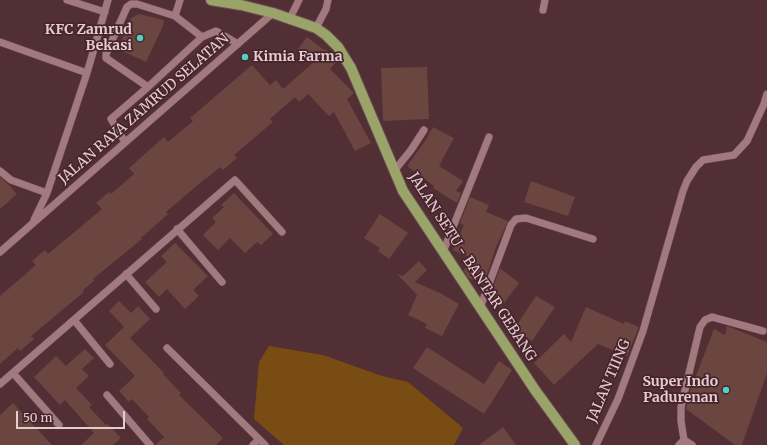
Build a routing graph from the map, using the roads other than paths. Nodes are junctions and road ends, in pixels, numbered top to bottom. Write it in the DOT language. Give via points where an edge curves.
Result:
graph roads {
  1 [pos="67,0"];
  2 [pos="108,0"];
  3 [pos="180,0"];
  4 [pos="210,0"];
  5 [pos="299,0"];
  6 [pos="328,0"];
  7 [pos="546,0"];
  8 [pos="242,3"];
  9 [pos="543,10"];
  10 [pos="105,12"];
  11 [pos="273,13"];
  12 [pos="175,16"];
  13 [pos="290,18"];
  14 [pos="316,28"];
  15 [pos="202,38"];
  16 [pos="0,42"];
  17 [pos="238,44"];
  18 [pos="87,73"];
  19 [pos="148,87"];
  20 [pos="767,94"];
  21 [pos="424,130"];
  22 [pos="489,137"];
  23 [pos="125,142"];
  24 [pos="0,171"];
  25 [pos="394,171"];
  26 [pos="47,194"];
  27 [pos="32,224"];
  28 [pos="177,229"];
  29 [pos="282,232"];
  30 [pos="593,239"];
  31 [pos="0,252"];
  32 [pos="443,252"];
  33 [pos="126,274"];
  34 [pos="222,282"];
  35 [pos="480,308"];
  36 [pos="156,309"];
  37 [pos="74,320"];
  38 [pos="763,331"];
  39 [pos="167,348"];
  40 [pos="110,364"];
  41 [pos="13,373"];
  42 [pos="0,384"];
  43 [pos="107,395"];
  44 [pos="59,425"];
  45 [pos="260,439"];
  46 [pos="682,443"];
  47 [pos="150,445"];
  48 [pos="253,445"];
  49 [pos="265,445"];
  50 [pos="575,445"];
  51 [pos="596,445"];
  52 [pos="692,445"];
  1 -- 10 [label="street"];
  2 -- 10 [label="street, JALAN RAYA ZAMRUD SELATAN"];
  3 -- 12 [label="street"];
  4 -- 8 [label="main road, JALAN SETU - BANTAR GEBANG"];
  5 -- 13 [label="street"];
  6 -- 14 [label="street"];
  7 -- 9 [label="street"];
  8 -- 11 [label="main road, JALAN SETU - BANTAR GEBANG"];
  10 -- 18 [label="street, JALAN RAYA ZAMRUD SELATAN"];
  11 -- 13 [label="main road, JALAN SETU - BANTAR GEBANG"];
  11 -- 17 [label="street, JALAN RAYA ZAMRUD SELATAN"];
  12 -- 15 [label="street"];
  12 -- 19 [label="street" via="131,4 127,7 106,54 106,58"];
  13 -- 14 [label="main road, JALAN SETU - BANTAR GEBANG"];
  14 -- 25 [label="main road, JALAN SETU - BANTAR GEBANG" via="338,48 351,68"];
  15 -- 17 [label="street" via="216,31"];
  15 -- 19 [label="street"];
  16 -- 18 [label="street"];
  17 -- 23 [label="street, JALAN RAYA ZAMRUD SELATAN"];
  18 -- 26 [label="street, JALAN RAYA ZAMRUD SELATAN"];
  19 -- 23 [label="street" via="111,119"];
  20 -- 51 [label="street, JALAN TIING" via="747,141 734,155 703,160 687,181 645,326 618,399"];
  21 -- 25 [label="street"];
  22 -- 32 [label="street"];
  23 -- 27 [label="street, JALAN RAYA ZAMRUD SELATAN"];
  24 -- 26 [label="street" via="11,180"];
  25 -- 32 [label="main road, JALAN SETU - BANTAR GEBANG" via="403,191"];
  26 -- 27 [label="street, JALAN RAYA ZAMRUD SELATAN"];
  27 -- 31 [label="street, JALAN RAYA ZAMRUD SELATAN"];
  28 -- 29 [label="street" via="235,180"];
  28 -- 33 [label="street"];
  28 -- 34 [label="street"];
  30 -- 35 [label="street" via="526,218 516,220 511,225"];
  32 -- 35 [label="main road, JALAN SETU - BANTAR GEBANG"];
  33 -- 36 [label="street"];
  33 -- 37 [label="street"];
  35 -- 50 [label="main road, JALAN SETU - BANTAR GEBANG"];
  37 -- 40 [label="street"];
  37 -- 41 [label="street"];
  38 -- 46 [label="street" via="712,317 705,320 700,327 681,407"];
  39 -- 45 [label="street"];
  41 -- 42 [label="street"];
  41 -- 44 [label="street"];
  43 -- 47 [label="street"];
  45 -- 48 [label="street"];
  45 -- 49 [label="street"];
  46 -- 52 [label="street"];
}
